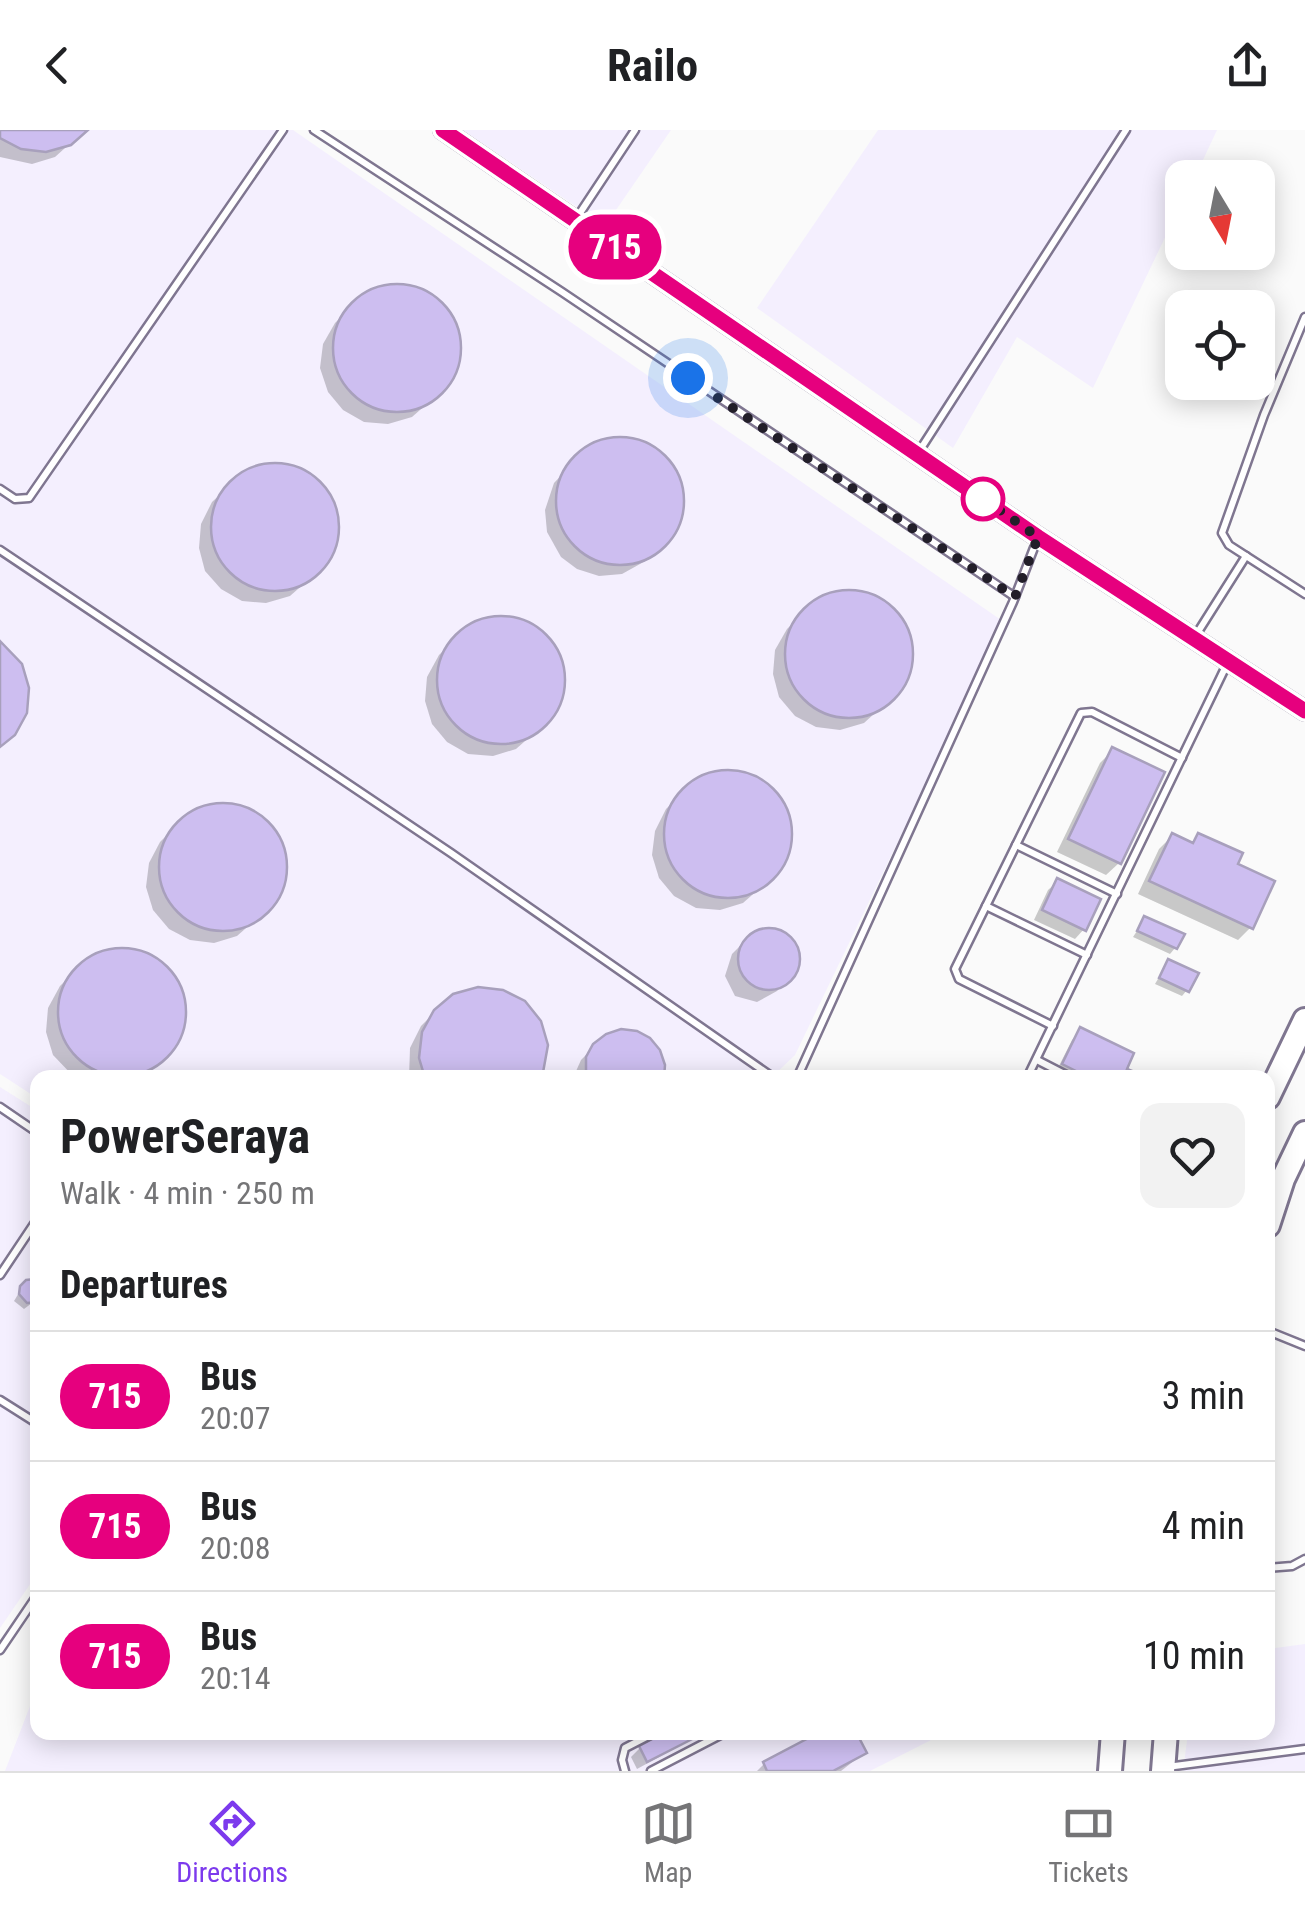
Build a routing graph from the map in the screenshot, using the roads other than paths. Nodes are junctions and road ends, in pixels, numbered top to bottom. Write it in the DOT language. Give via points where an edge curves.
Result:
graph roads {
  1 [pos="283,130"];
  2 [pos="314,130"];
  3 [pos="444,130"];
  4 [pos="635,130"];
  5 [pos="1126,130"];
  6 [pos="576,220"];
  7 [pos="1305,318"];
  8 [pos="918,454"];
  9 [pos="0,489"];
  10 [pos="1038,537"];
  11 [pos="0,550"];
  12 [pos="1246,556"];
  13 [pos="1305,594"];
  14 [pos="1015,597"];
  15 [pos="1194,638"];
  16 [pos="1229,660"];
  17 [pos="1305,710"];
  18 [pos="1182,758"];
  19 [pos="1016,845"];
  20 [pos="1117,894"];
  21 [pos="986,906"];
  22 [pos="1087,956"];
  23 [pos="1305,1020"];
  24 [pos="1053,1026"];
  25 [pos="1037,1060"];
  26 [pos="763,1070"];
  27 [pos="801,1070"];
  28 [pos="1031,1070"];
  29 [pos="1056,1070"];
  30 [pos="1275,1082"];
  31 [pos="0,1107"];
  32 [pos="30,1128"];
  33 [pos="1305,1133"];
  34 [pos="1275,1204"];
  35 [pos="30,1230"];
  36 [pos="0,1275"];
  37 [pos="1275,1335"];
  38 [pos="1305,1346"];
  39 [pos="0,1400"];
  40 [pos="30,1419"];
  41 [pos="1305,1559"];
  42 [pos="1275,1567"];
  43 [pos="30,1606"];
  44 [pos="0,1650"];
  45 [pos="640,1740"];
  46 [pos="711,1740"];
  47 [pos="1112,1740"];
  48 [pos="1165,1740"];
  49 [pos="1305,1749"];
  50 [pos="1163,1769"];
  51 [pos="626,1771"];
  52 [pos="652,1771"];
  53 [pos="1110,1771"];
  1 -- 9 [label="lane" via="30,498 16,500"];
  2 -- 14 [label="lane"];
  3 -- 6 [label="street"];
  4 -- 6 [label="lane"];
  5 -- 8 [label="lane"];
  6 -- 8 [label="street"];
  7 -- 12 [label="lane" via="1222,533"];
  8 -- 10 [label="street"];
  10 -- 14 [label="lane"];
  10 -- 15 [label="street"];
  11 -- 26 [label="lane"];
  12 -- 13 [label="lane"];
  12 -- 15 [label="lane"];
  14 -- 27 [label="lane"];
  15 -- 16 [label="street"];
  16 -- 17 [label="street"];
  16 -- 18 [label="lane"];
  18 -- 19 [label="lane" via="1082,712"];
  18 -- 20 [label="lane"];
  19 -- 20 [label="lane"];
  19 -- 21 [label="lane"];
  20 -- 22 [label="lane"];
  21 -- 22 [label="lane"];
  21 -- 24 [label="lane" via="956,976"];
  22 -- 24 [label="lane"];
  23 -- 30 [label="main road"];
  24 -- 25 [label="lane"];
  25 -- 28 [label="lane"];
  25 -- 29 [label="lane"];
  31 -- 32 [label="lane"];
  33 -- 34 [label="main road"];
  35 -- 36 [label="lane"];
  37 -- 38 [label="lane"];
  39 -- 40 [label="lane"];
  41 -- 42 [label="lane"];
  43 -- 44 [label="lane"];
  45 -- 51 [label="lane" via="624,1748"];
  46 -- 52 [label="lane"];
  47 -- 53 [label="main road"];
  48 -- 50 [label="main road"];
  49 -- 50 [label="lane"];
}
